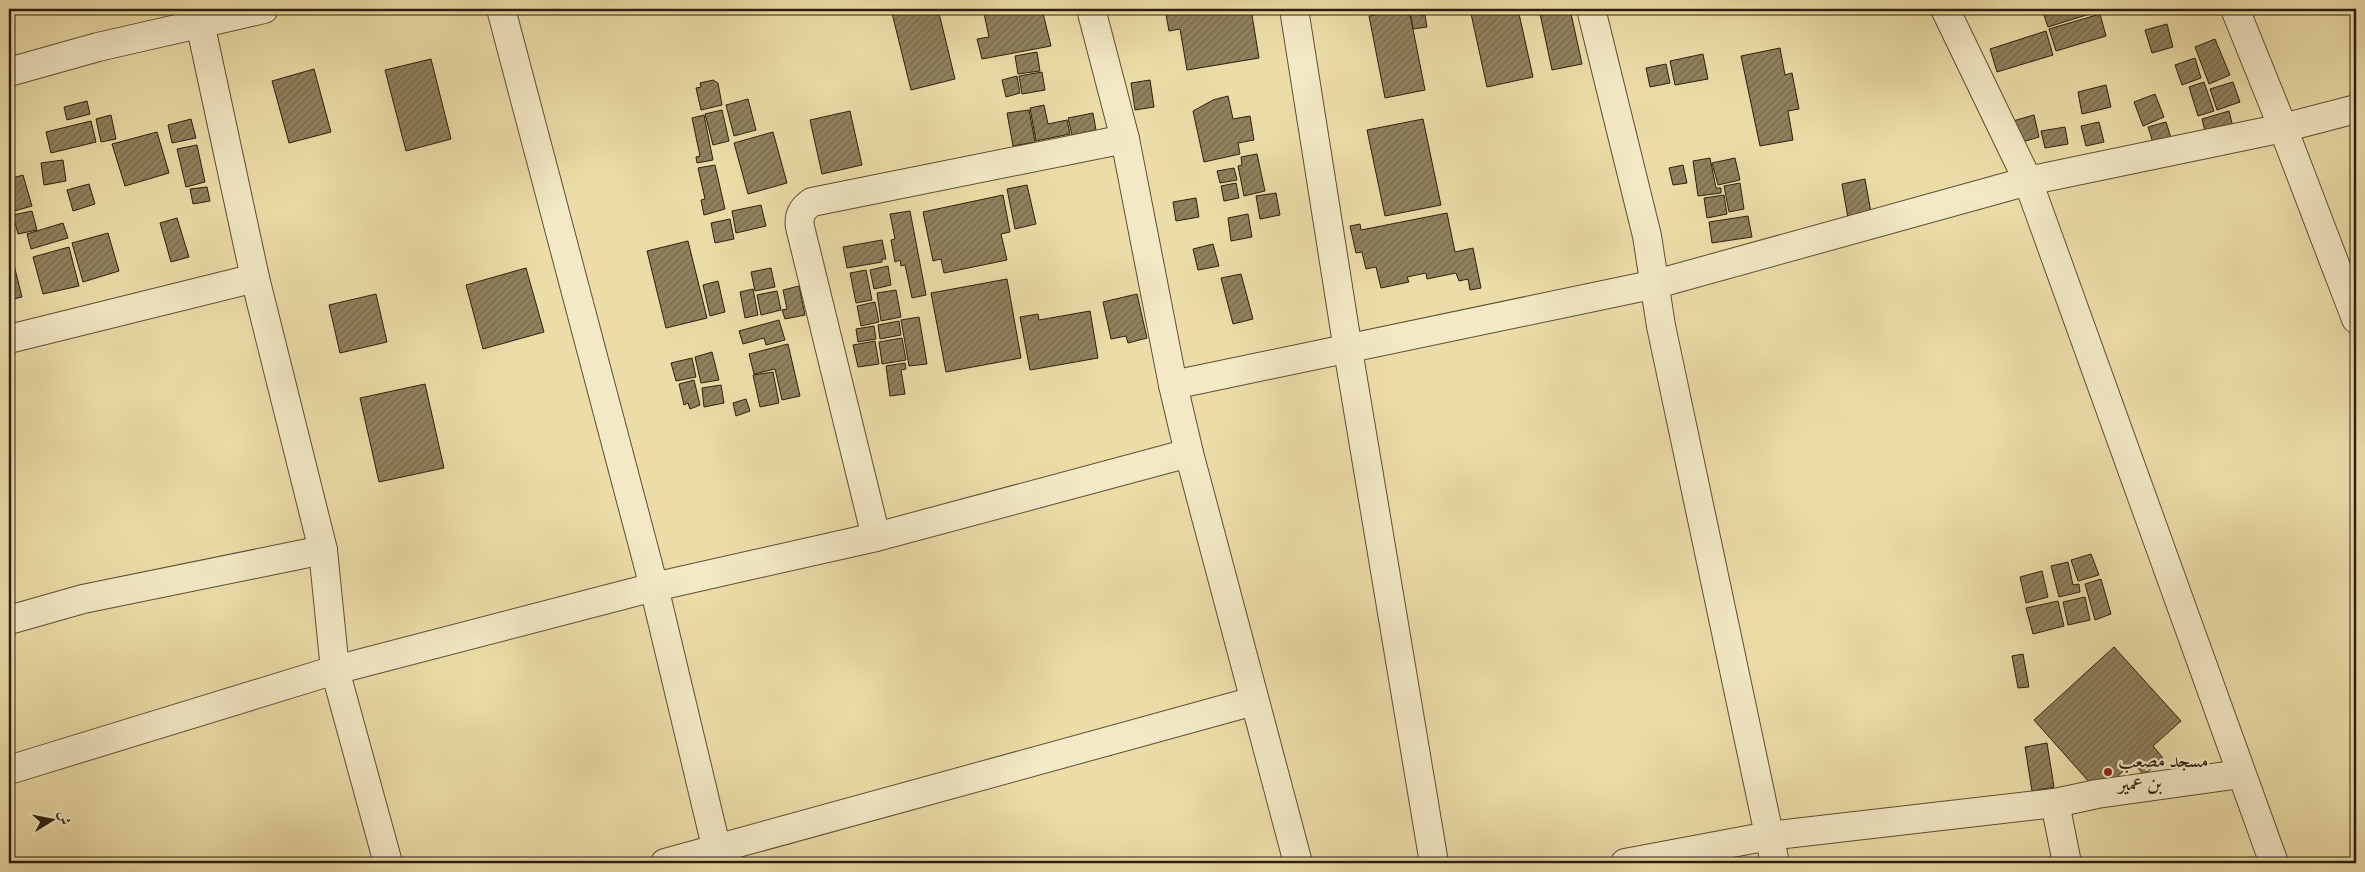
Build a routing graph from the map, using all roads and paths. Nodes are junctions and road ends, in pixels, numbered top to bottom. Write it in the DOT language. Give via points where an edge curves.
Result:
graph roads {
  1 [pos="264,9"];
  2 [pos="501,9"];
  3 [pos="1091,9"];
  4 [pos="1294,9"];
  5 [pos="1591,9"];
  6 [pos="1945,9"];
  7 [pos="2235,9"];
  8 [pos="199,16"];
  9 [pos="9,72"];
  10 [pos="2356,109"];
  11 [pos="2283,128"];
  12 [pos="1126,139"];
  13 [pos="2028,180"];
  14 [pos="255,278"];
  15 [pos="1656,284"];
  16 [pos="2356,319"];
  17 [pos="9,340"];
  18 [pos="1348,350"];
  19 [pos="1173,385"];
  20 [pos="1189,453"];
  21 [pos="876,537"];
  22 [pos="323,550"];
  23 [pos="654,587"];
  24 [pos="9,620"];
  25 [pos="335,670"];
  26 [pos="1254,701"];
  27 [pos="9,770"];
  28 [pos="2241,774"];
  29 [pos="2055,803"];
  30 [pos="1769,836"];
  31 [pos="718,857"];
  32 [pos="388,863"];
  33 [pos="665,863"];
  34 [pos="1298,863"];
  35 [pos="1434,863"];
  36 [pos="1625,863"];
  37 [pos="1775,863"];
  38 [pos="2067,863"];
  39 [pos="2274,863"];
  1 -- 8 [label="street"];
  2 -- 23 [label="street"];
  3 -- 12 [label="street"];
  4 -- 18 [label="street"];
  5 -- 15 [label="street"];
  6 -- 13 [label="street"];
  7 -- 11 [label="street"];
  8 -- 9 [label="street"];
  8 -- 14 [label="street"];
  10 -- 11 [label="street"];
  11 -- 13 [label="street"];
  11 -- 16 [label="street"];
  12 -- 19 [label="street"];
  12 -- 21 [label="street" via="812,202 803,210 800,227"];
  13 -- 15 [label="street"];
  13 -- 28 [label="street"];
  14 -- 17 [label="street"];
  14 -- 22 [label="street"];
  15 -- 18 [label="street"];
  15 -- 30 [label="street" via="1661,326"];
  18 -- 19 [label="street"];
  18 -- 35 [label="street"];
  19 -- 20 [label="street"];
  20 -- 21 [label="street"];
  20 -- 26 [label="street"];
  21 -- 23 [label="street"];
  22 -- 24 [label="street" via="83,599"];
  22 -- 25 [label="street"];
  23 -- 25 [label="street"];
  23 -- 31 [label="street"];
  25 -- 27 [label="street"];
  25 -- 32 [label="street"];
  26 -- 31 [label="street"];
  26 -- 34 [label="street"];
  28 -- 29 [label="street"];
  28 -- 39 [label="street"];
  29 -- 30 [label="street"];
  29 -- 38 [label="street"];
  30 -- 36 [label="street"];
  30 -- 37 [label="street"];
  31 -- 33 [label="street"];
}
